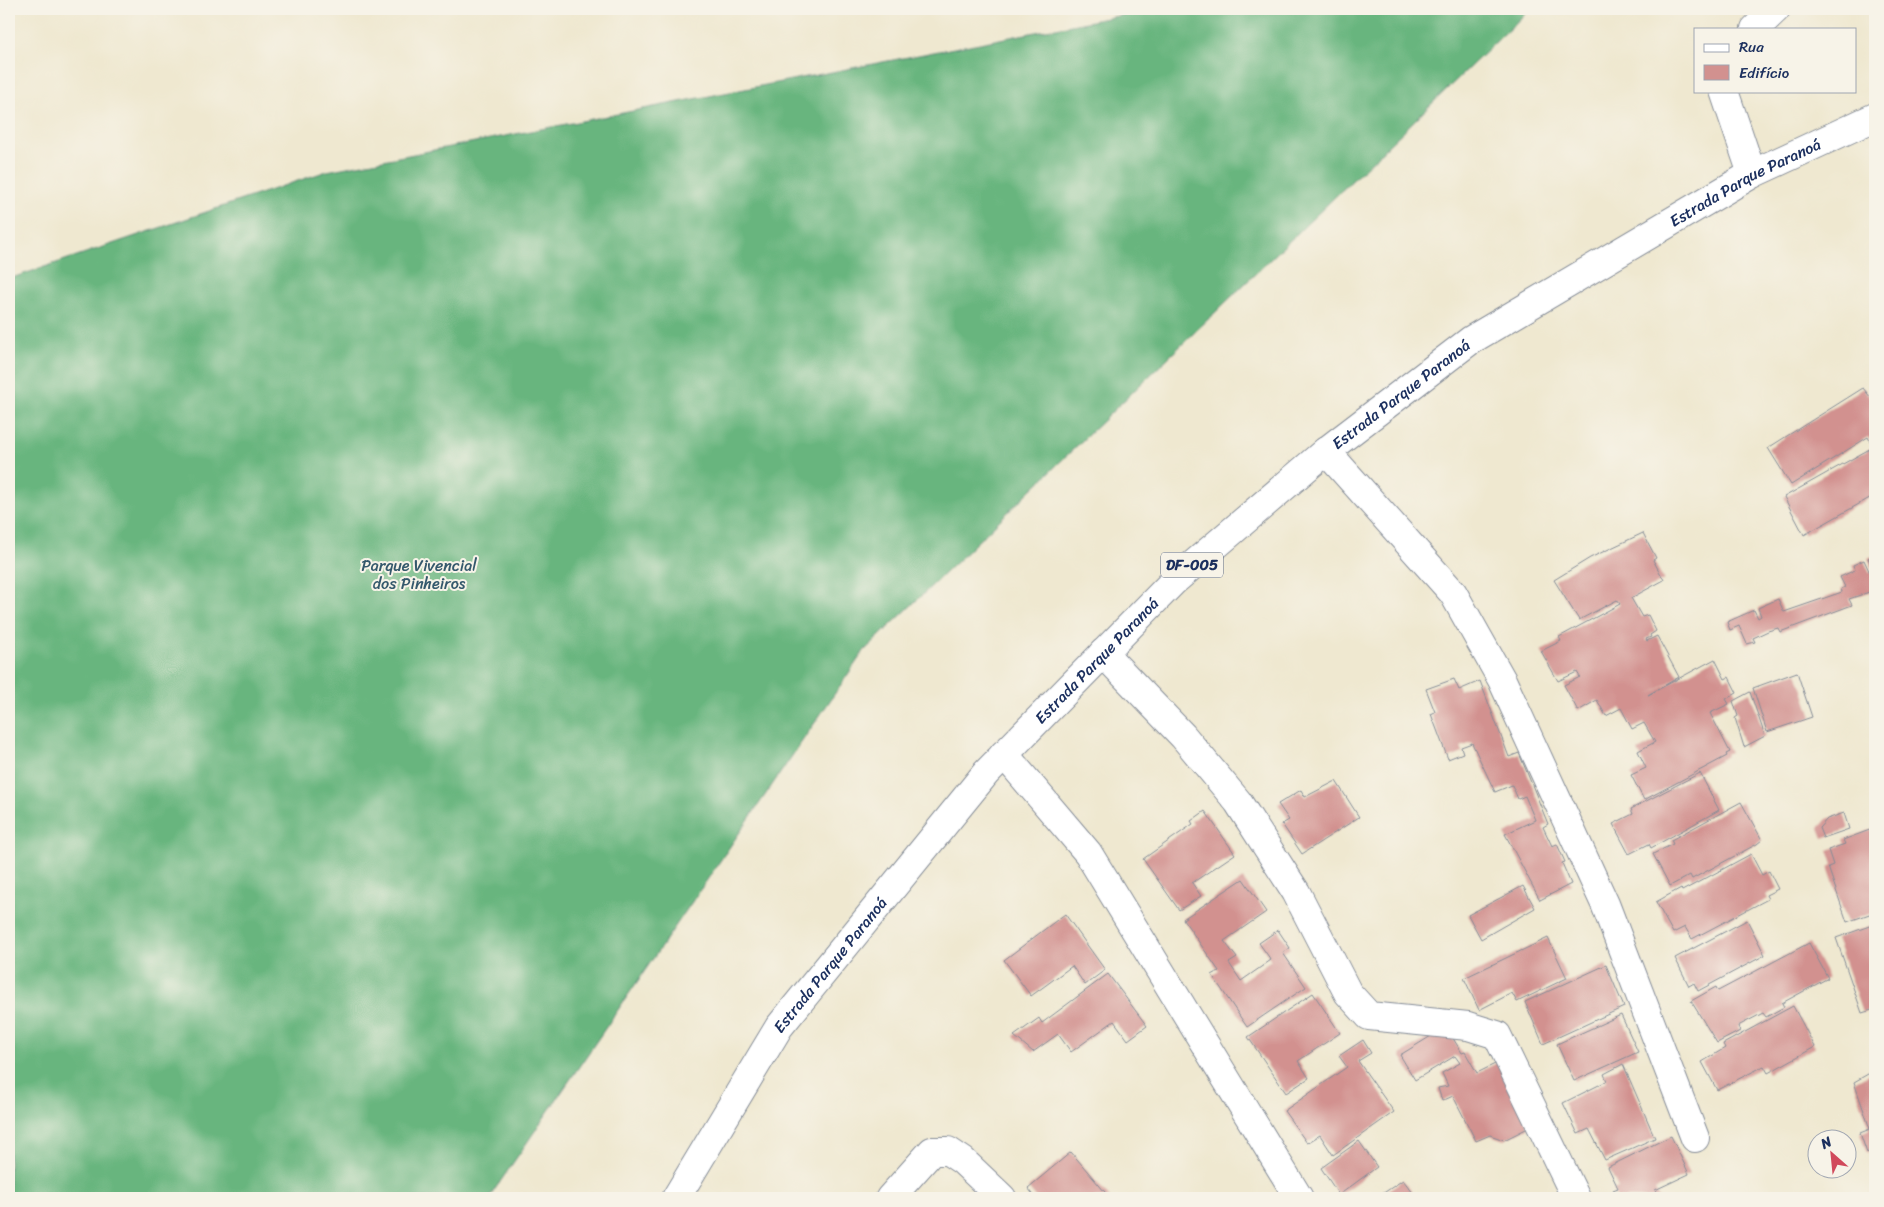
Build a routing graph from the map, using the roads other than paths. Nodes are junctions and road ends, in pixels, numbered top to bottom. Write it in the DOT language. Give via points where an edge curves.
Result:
graph roads {
  1 [pos="1776,9"];
  2 [pos="1756,28"];
  3 [pos="1724,92"];
  4 [pos="1875,117"];
  5 [pos="1752,174"];
  6 [pos="1326,450"];
  7 [pos="1103,653"];
  8 [pos="1004,754"];
  9 [pos="1694,1138"];
  10 [pos="676,1198"];
  11 [pos="890,1198"];
  12 [pos="1002,1198"];
  13 [pos="1299,1198"];
  14 [pos="1576,1198"];
  1 -- 2 [label="street"];
  3 -- 5 [label="street"];
  4 -- 5 [label="street, Estrada Parque Paranoá / DF-005"];
  5 -- 6 [label="street, Estrada Parque Paranoá / DF-005" via="1471,340"];
  6 -- 7 [label="street, Estrada Parque Paranoá / DF-005" via="1174,581"];
  6 -- 9 [label="street" via="1453,593 1502,680 1605,904"];
  7 -- 8 [label="street, Estrada Parque Paranoá / DF-005"];
  7 -- 14 [label="street" via="1183,736 1238,802 1296,892 1348,993 1368,1016 1468,1026 1497,1035"];
  8 -- 10 [label="street, Estrada Parque Paranoá / DF-005" via="779,1027"];
  8 -- 13 [label="street" via="1088,853"];
  11 -- 12 [label="street" via="932,1151 948,1151 963,1161"];
}
